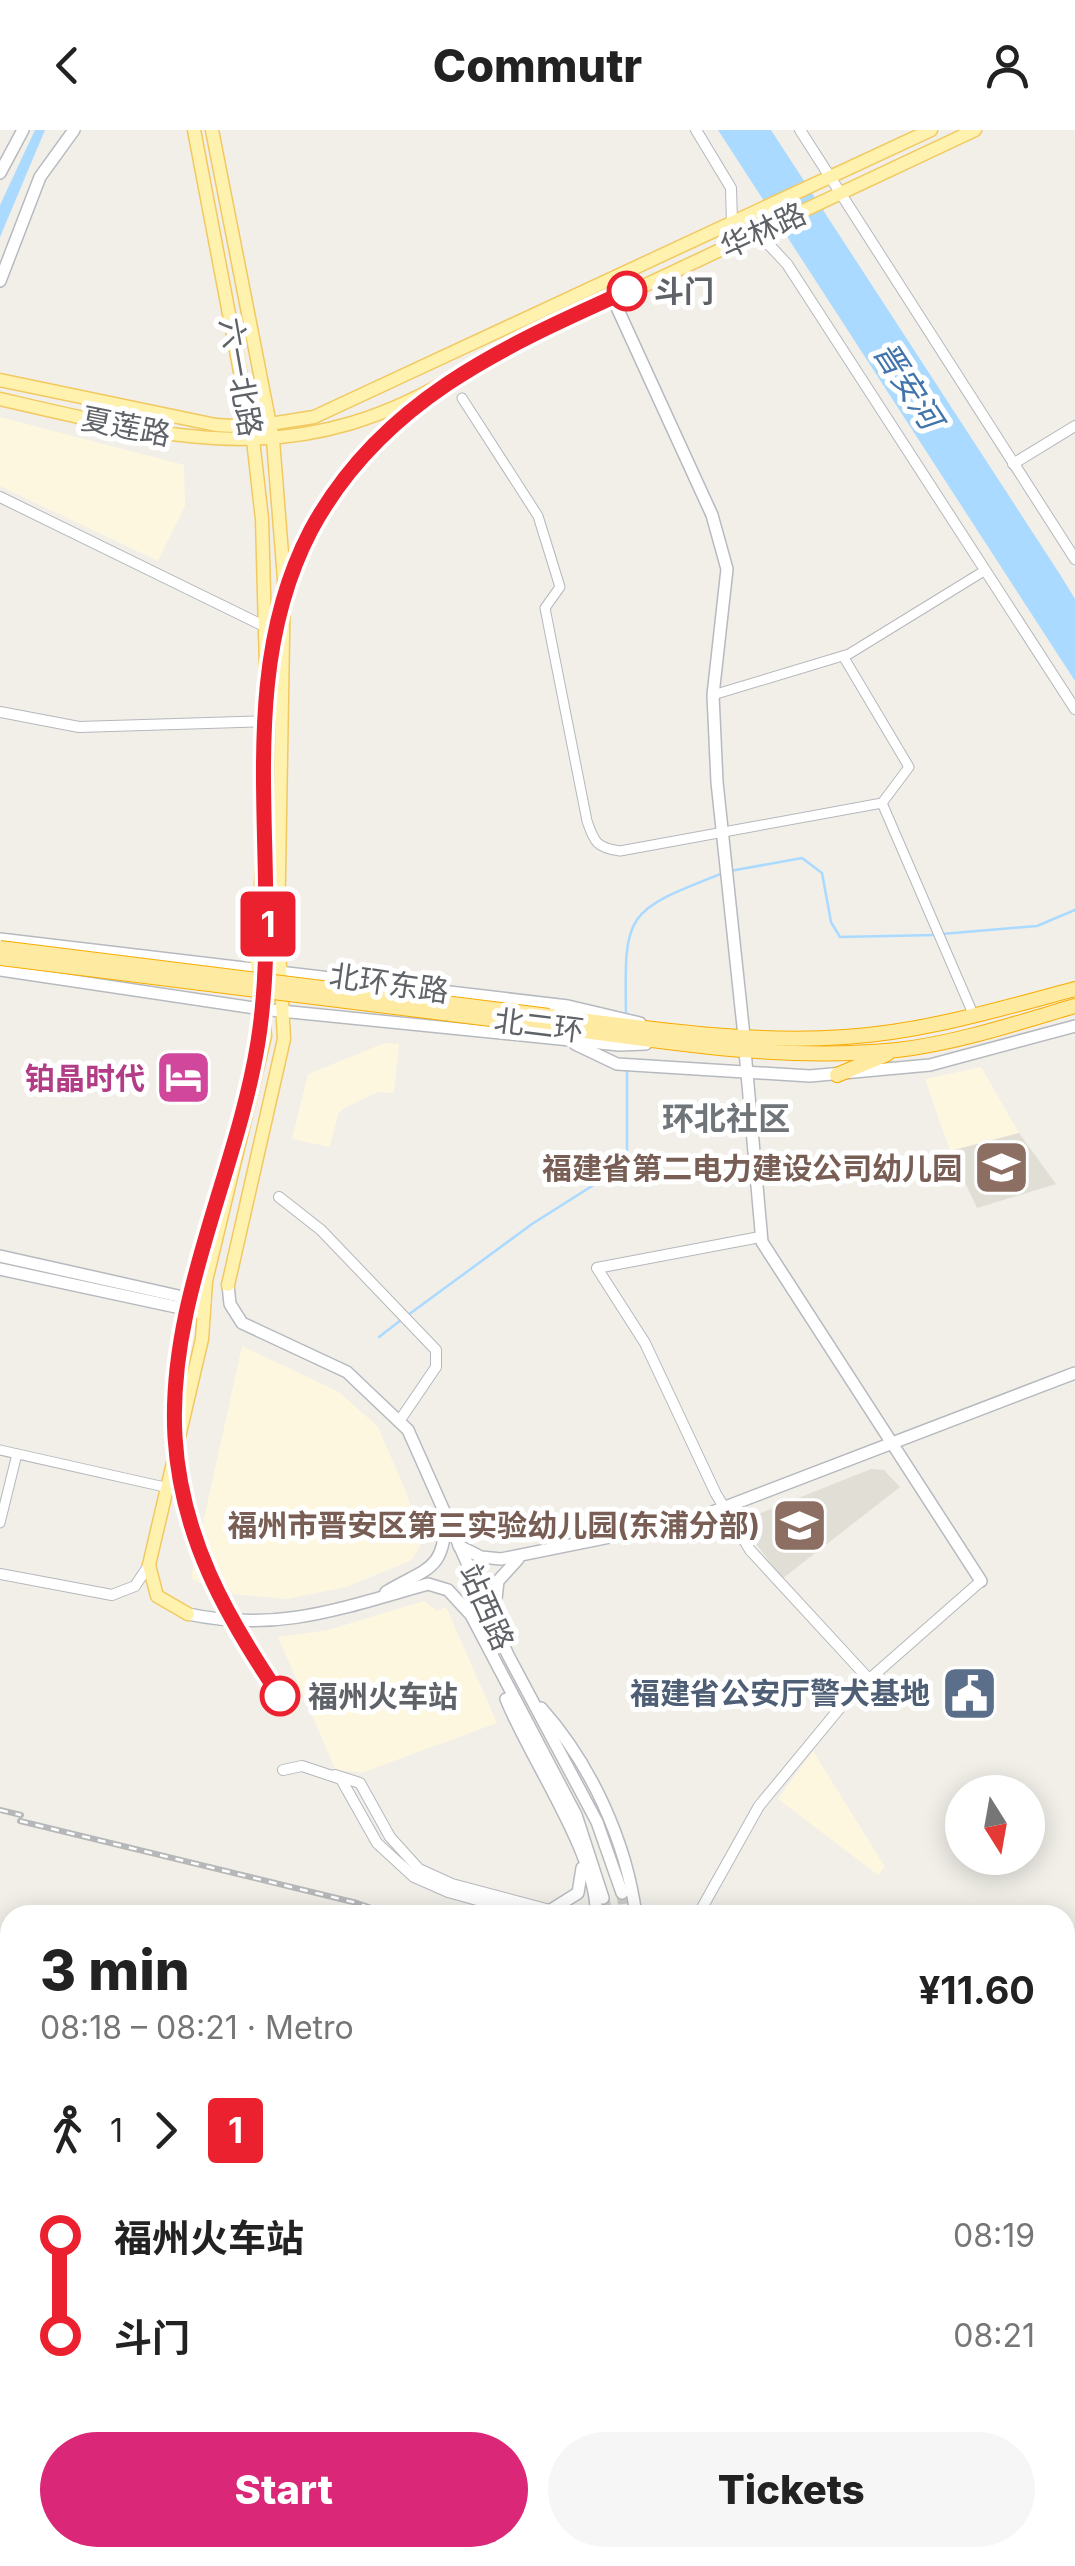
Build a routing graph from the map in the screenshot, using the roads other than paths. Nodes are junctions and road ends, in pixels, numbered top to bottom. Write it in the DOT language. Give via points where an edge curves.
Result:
graph roads {
  1 [pos="23,130"];
  2 [pos="74,130"];
  3 [pos="194,130"];
  4 [pos="212,130"];
  5 [pos="696,130"];
  6 [pos="800,130"];
  7 [pos="931,130"];
  8 [pos="976,130"];
  9 [pos="0,174"];
  10 [pos="830,178"];
  11 [pos="840,194"];
  12 [pos="732,223"];
  13 [pos="761,229"];
  14 [pos="0,281"];
  15 [pos="614,301"];
  16 [pos="0,380"];
  17 [pos="0,398"];
  18 [pos="462,398"];
  19 [pos="1075,426"];
  20 [pos="272,432"];
  21 [pos="252,434"];
  22 [pos="1013,464"];
  23 [pos="0,497"];
  24 [pos="1075,559"];
  25 [pos="984,571"];
  26 [pos="266,628"];
  27 [pos="843,656"];
  28 [pos="713,694"];
  29 [pos="1075,709"];
  30 [pos="0,712"];
  31 [pos="268,721"];
  32 [pos="882,803"];
  33 [pos="722,832"];
  34 [pos="0,940"];
  35 [pos="0,948"];
  36 [pos="0,958"];
  37 [pos="257,968"];
  38 [pos="0,970"];
  39 [pos="279,970"];
  40 [pos="1075,988"];
  41 [pos="1075,1006"];
  42 [pos="261,1009"];
  43 [pos="282,1012"];
  44 [pos="974,1016"];
  45 [pos="548,1021"];
  46 [pos="1075,1026"];
  47 [pos="628,1032"];
  48 [pos="569,1040"];
  49 [pos="744,1043"];
  50 [pos="898,1050"];
  51 [pos="746,1074"];
  52 [pos="837,1075"];
  53 [pos="278,1198"];
  54 [pos="760,1237"];
  55 [pos="0,1256"];
  56 [pos="0,1269"];
  57 [pos="228,1285"];
  58 [pos="204,1308"];
  59 [pos="1075,1372"];
  60 [pos="400,1420"];
  61 [pos="892,1444"];
  62 [pos="0,1450"];
  63 [pos="16,1454"];
  64 [pos="169,1488"];
  65 [pos="723,1508"];
  66 [pos="445,1509"];
  67 [pos="0,1523"];
  68 [pos="459,1546"];
  69 [pos="522,1556"];
  70 [pos="150,1565"];
  71 [pos="0,1574"];
  72 [pos="982,1581"];
  73 [pos="369,1602"];
  74 [pos="188,1614"];
  75 [pos="495,1628"];
  76 [pos="490,1658"];
  77 [pos="867,1676"];
  78 [pos="527,1692"];
  79 [pos="283,1770"];
  80 [pos="324,1773"];
  81 [pos="577,1844"];
  82 [pos="622,1893"];
  83 [pos="603,1898"];
  84 [pos="495,1905"];
  85 [pos="534,1905"];
  86 [pos="563,1905"];
  87 [pos="595,1905"];
  88 [pos="634,1905"];
  89 [pos="704,1905"];
  1 -- 9 [label="main road"];
  2 -- 14 [label="main road" via="40,177"];
  3 -- 21 [label="main road, 六一北路"];
  4 -- 20 [label="main road, 六一北路"];
  5 -- 12 [label="street" via="731,188"];
  6 -- 10 [label="street"];
  7 -- 10 [label="main road, 华林路"];
  8 -- 11 [label="main road, 华林路"];
  10 -- 11 [label="street"];
  10 -- 12 [label="main road, 华林路"];
  11 -- 13 [label="main road, 华林路"];
  11 -- 22 [label="street"];
  12 -- 20 [label="main road, 华林路" via="352,403"];
  13 -- 15 [label="main road, 华林路"];
  13 -- 25 [label="street"];
  15 -- 20 [label="main road, 华林路" via="389,411 316,434"];
  15 -- 28 [label="main road" via="712,516 728,569"];
  16 -- 21 [label="main road, 夏莲路"];
  17 -- 21 [label="main road, 夏莲路" via="169,436"];
  18 -- 33 [label="street" via="547,533 560,587 545,608 594,844 620,851"];
  19 -- 22 [label="street"];
  20 -- 21 [label="main road, 华林路"];
  20 -- 39 [label="main road" via="284,578"];
  21 -- 26 [label="main road, 六一北路"];
  22 -- 24 [label="street"];
  23 -- 26 [label="street"];
  25 -- 27 [label="street"];
  25 -- 29 [label="street"];
  26 -- 31 [label="main road"];
  27 -- 28 [label="street"];
  27 -- 32 [label="street" via="908,767"];
  28 -- 33 [label="main road"];
  30 -- 31 [label="street" via="79,726"];
  31 -- 37 [label="main road"];
  32 -- 33 [label="street"];
  32 -- 44 [label="street"];
  33 -- 49 [label="main road"];
  34 -- 37 [label="main road, 北环东路"];
  35 -- 45 [label="highway, 北二环, bridge"];
  36 -- 45 [label="highway, 北二环, bridge"];
  37 -- 39 [label="main road, 北环东路"];
  37 -- 42 [label="main road"];
  38 -- 42 [label="main road"];
  39 -- 43 [label="main road"];
  39 -- 47 [label="main road, 北环东路" via="568,1006"];
  40 -- 44 [label="highway, 北二环"];
  41 -- 50 [label="highway, 北二环"];
  42 -- 43 [label="main road"];
  42 -- 58 [label="main road" via="265,1036"];
  43 -- 48 [label="main road"];
  43 -- 57 [label="main road" via="284,1039"];
  44 -- 49 [label="highway, 北二环" via="846,1037"];
  45 -- 47 [label="highway, 北二环"];
  46 -- 52 [label="main road" via="930,1066"];
  47 -- 48 [label="main road"];
  47 -- 49 [label="highway, 北二环"];
  48 -- 51 [label="main road" via="617,1064"];
  49 -- 50 [label="highway, 北二环" via="812,1054"];
  49 -- 51 [label="main road"];
  50 -- 52 [label="highway"];
  51 -- 52 [label="main road"];
  51 -- 54 [label="main road"];
  53 -- 60 [label="street" via="315,1224 436,1350 438,1363"];
  54 -- 61 [label="main road"];
  54 -- 65 [label="street" via="597,1268 669,1390"];
  55 -- 58 [label="main road"];
  56 -- 58 [label="main road"];
  57 -- 60 [label="main road, 站西路" via="242,1323 348,1372"];
  58 -- 64 [label="main road"];
  59 -- 61 [label="main road"];
  60 -- 66 [label="main road, 站西路"];
  61 -- 65 [label="main road"];
  61 -- 72 [label="main road"];
  62 -- 63 [label="street"];
  63 -- 64 [label="street"];
  63 -- 67 [label="street"];
  64 -- 70 [label="main road"];
  65 -- 69 [label="main road" via="662,1529"];
  65 -- 77 [label="street" via="769,1574"];
  66 -- 68 [label="main road, 站西路"];
  66 -- 73 [label="main road" via="444,1548 433,1568"];
  68 -- 69 [label="main road" via="490,1558"];
  68 -- 75 [label="main road, 站西路"];
  69 -- 75 [label="main road" via="498,1582"];
  70 -- 71 [label="street" via="135,1586 112,1596"];
  70 -- 74 [label="main road" via="157,1596"];
  72 -- 77 [label="street"];
  73 -- 74 [label="main road" via="256,1624"];
  73 -- 76 [label="main road, 站西路" via="436,1584 471,1614"];
  75 -- 78 [label="main road, 站西路"];
  76 -- 81 [label="main road" via="524,1744"];
  76 -- 83 [label="main road, 站西路" via="576,1815"];
  77 -- 89 [label="street" via="760,1806"];
  78 -- 82 [label="main road, 站西路" via="587,1802"];
  78 -- 88 [label="main road" via="558,1727 602,1803"];
  79 -- 80 [label="street" via="302,1766"];
  80 -- 84 [label="street" via="344,1783 376,1843 414,1876"];
  80 -- 85 [label="street" via="360,1782 398,1848 425,1873"];
  81 -- 86 [label="main road" via="584,1876"];
  81 -- 87 [label="main road"];
}
